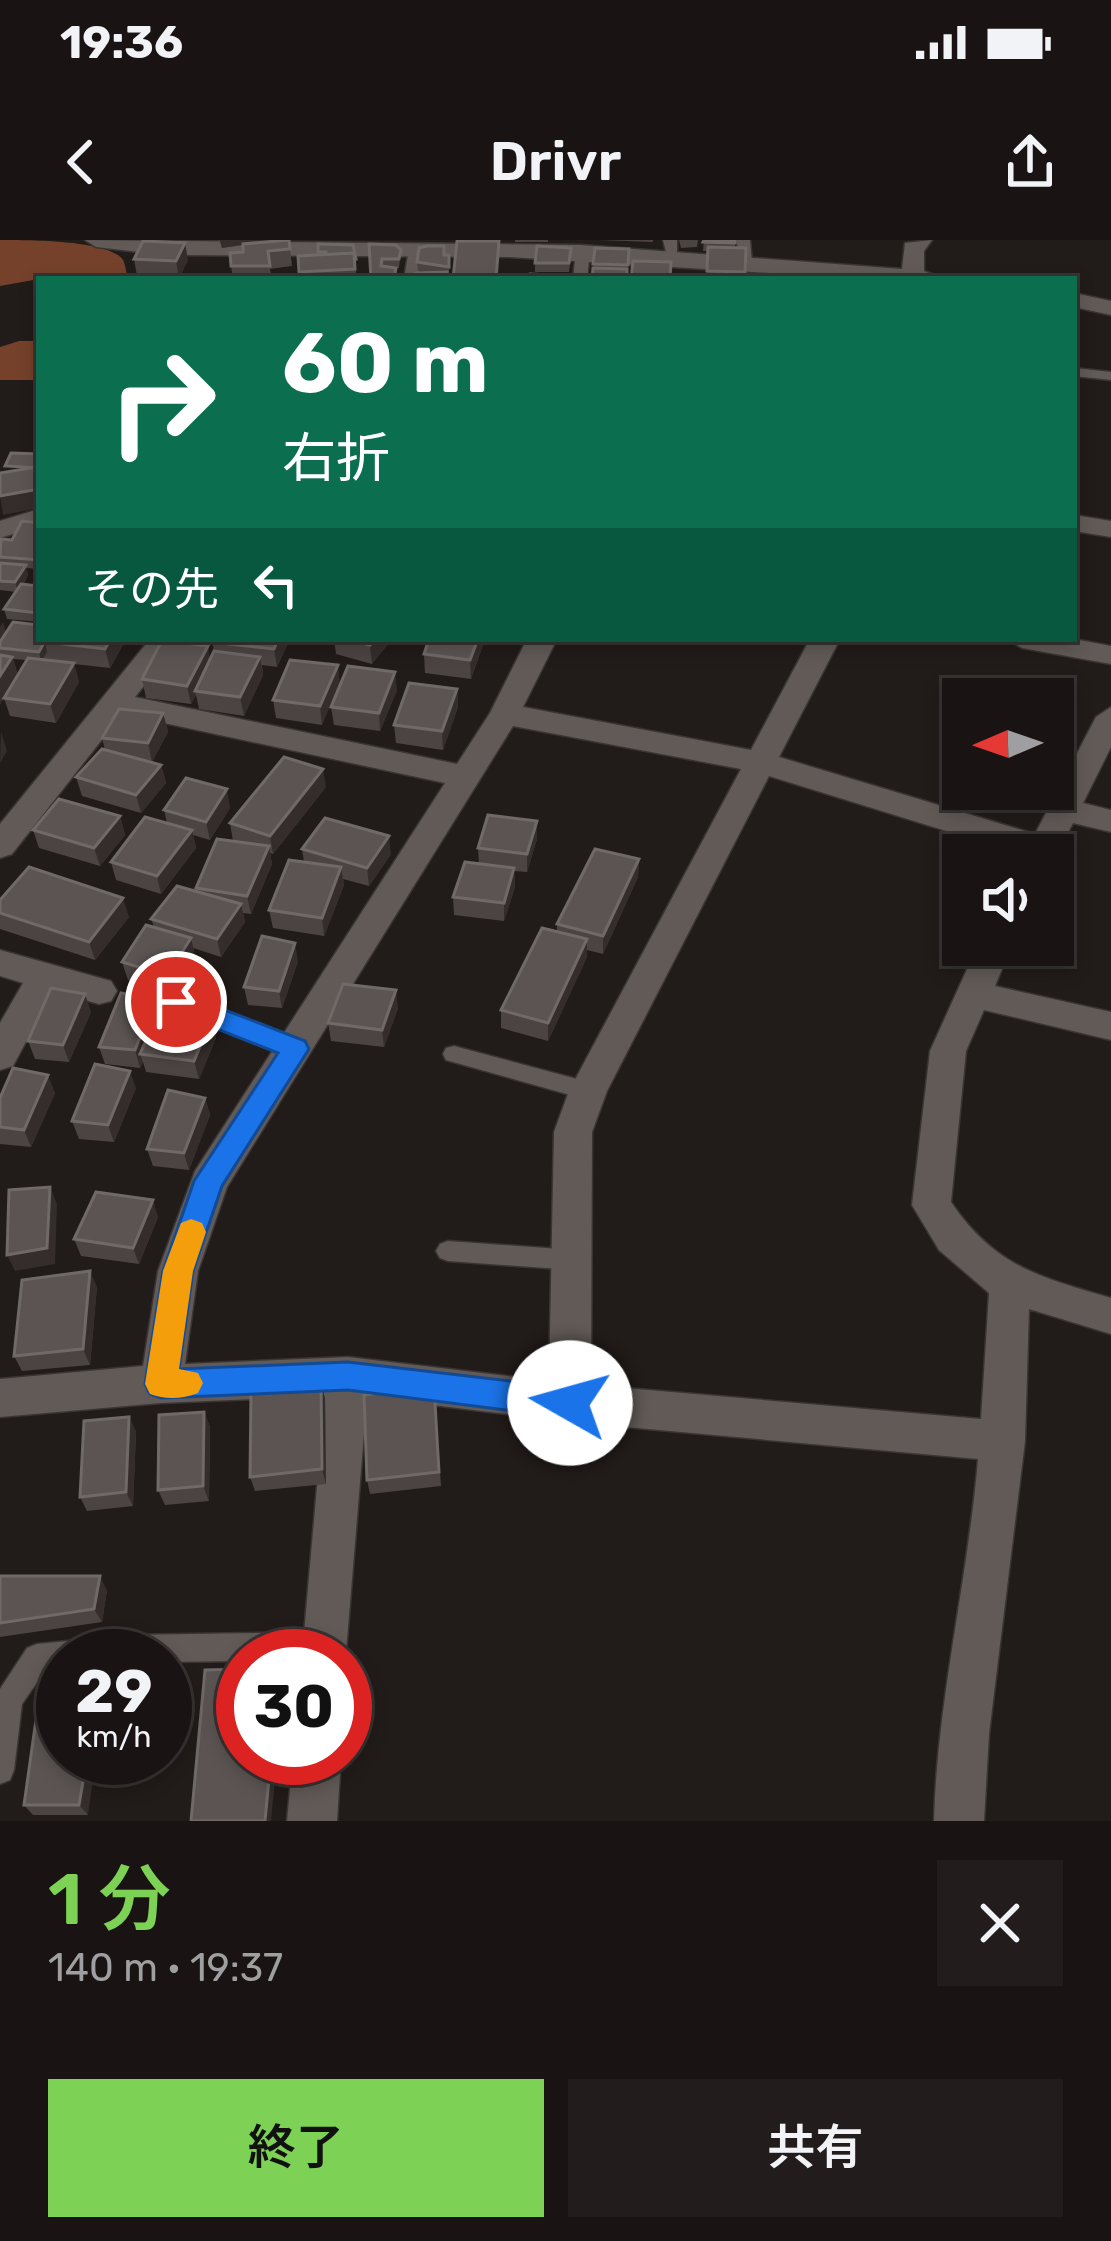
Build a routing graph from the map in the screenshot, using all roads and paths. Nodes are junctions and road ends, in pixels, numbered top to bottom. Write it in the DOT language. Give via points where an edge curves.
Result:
graph roads {
  1 [pos="96,240"];
  2 [pos="922,240"];
  3 [pos="502,245"];
  4 [pos="671,247"];
  5 [pos="416,248"];
  6 [pos="745,250"];
  7 [pos="583,251"];
  8 [pos="209,253"];
  9 [pos="702,267"];
  10 [pos="199,276"];
  11 [pos="411,276"];
  12 [pos="580,276"];
  13 [pos="907,276"];
  14 [pos="919,276"];
  15 [pos="1077,302"];
  16 [pos="1111,308"];
  17 [pos="1077,372"];
  18 [pos="1111,376"];
  19 [pos="36,519"];
  20 [pos="1077,523"];
  21 [pos="1111,529"];
  22 [pos="0,530"];
  23 [pos="164,642"];
  24 [pos="541,642"];
  25 [pos="824,642"];
  26 [pos="1039,642"];
  27 [pos="1111,655"];
  28 [pos="115,703"];
  29 [pos="506,714"];
  30 [pos="1111,717"];
  31 [pos="763,763"];
  32 [pos="466,777"];
  33 [pos="1074,786"];
  34 [pos="1066,810"];
  35 [pos="1111,821"];
  36 [pos="987,834"];
  37 [pos="0,846"];
  38 [pos="0,963"];
  39 [pos="985,966"];
  40 [pos="44,976"];
  41 [pos="99,991"];
  42 [pos="971,994"];
  43 [pos="176,1002"];
  44 [pos="1111,1026"];
  45 [pos="296,1049"];
  46 [pos="454,1054"];
  47 [pos="0,1056"];
  48 [pos="588,1091"];
  49 [pos="448,1251"];
  50 [pos="574,1260"];
  51 [pos="1010,1286"];
  52 [pos="1111,1316"];
  53 [pos="348,1376"];
  54 [pos="161,1384"];
  55 [pos="0,1398"];
  56 [pos="570,1403"];
  57 [pos="1003,1441"];
  58 [pos="327,1629"];
  59 [pos="216,1650"];
  60 [pos="4,1701"];
  61 [pos="0,1770"];
  62 [pos="315,1785"];
  63 [pos="312,1821"];
  64 [pos="959,1821"];
  1 -- 8 [label="street"];
  2 -- 14 [label="street" via="913,248"];
  3 -- 5 [label="street"];
  3 -- 7 [label="street"];
  4 -- 7 [label="street"];
  4 -- 9 [label="street"];
  5 -- 8 [label="street"];
  5 -- 11 [label="lane"];
  6 -- 9 [label="street"];
  6 -- 13 [label="street"];
  7 -- 12 [label="lane"];
  8 -- 10 [label="street"];
  15 -- 16 [label="street"];
  17 -- 18 [label="lane"];
  19 -- 22 [label="street"];
  20 -- 21 [label="street"];
  23 -- 28 [label="street"];
  24 -- 29 [label="street"];
  25 -- 31 [label="street"];
  26 -- 27 [label="street"];
  28 -- 32 [label="street"];
  28 -- 37 [label="street"];
  29 -- 31 [label="street"];
  29 -- 32 [label="street"];
  30 -- 33 [label="street"];
  31 -- 36 [label="street"];
  31 -- 48 [label="street"];
  32 -- 45 [label="street"];
  34 -- 35 [label="street"];
  38 -- 40 [label="street"];
  39 -- 42 [label="street"];
  40 -- 41 [label="street"];
  40 -- 47 [label="street"];
  42 -- 44 [label="street"];
  42 -- 51 [label="street" via="948,1051 931,1205 953,1238"];
  43 -- 45 [label="lane"];
  45 -- 54 [label="street" via="209,1181 178,1271"];
  46 -- 48 [label="lane"];
  48 -- 50 [label="street" via="573,1132"];
  49 -- 50 [label="lane"];
  50 -- 56 [label="street"];
  51 -- 52 [label="street"];
  51 -- 57 [label="street"];
  53 -- 54 [label="street"];
  53 -- 56 [label="street"];
  53 -- 58 [label="street"];
  54 -- 55 [label="street"];
  56 -- 57 [label="street"];
  57 -- 64 [label="street" via="958,1771"];
  59 -- 60 [label="lane" via="37,1658"];
  60 -- 61 [label="lane"];
  62 -- 63 [label="street"];
}
